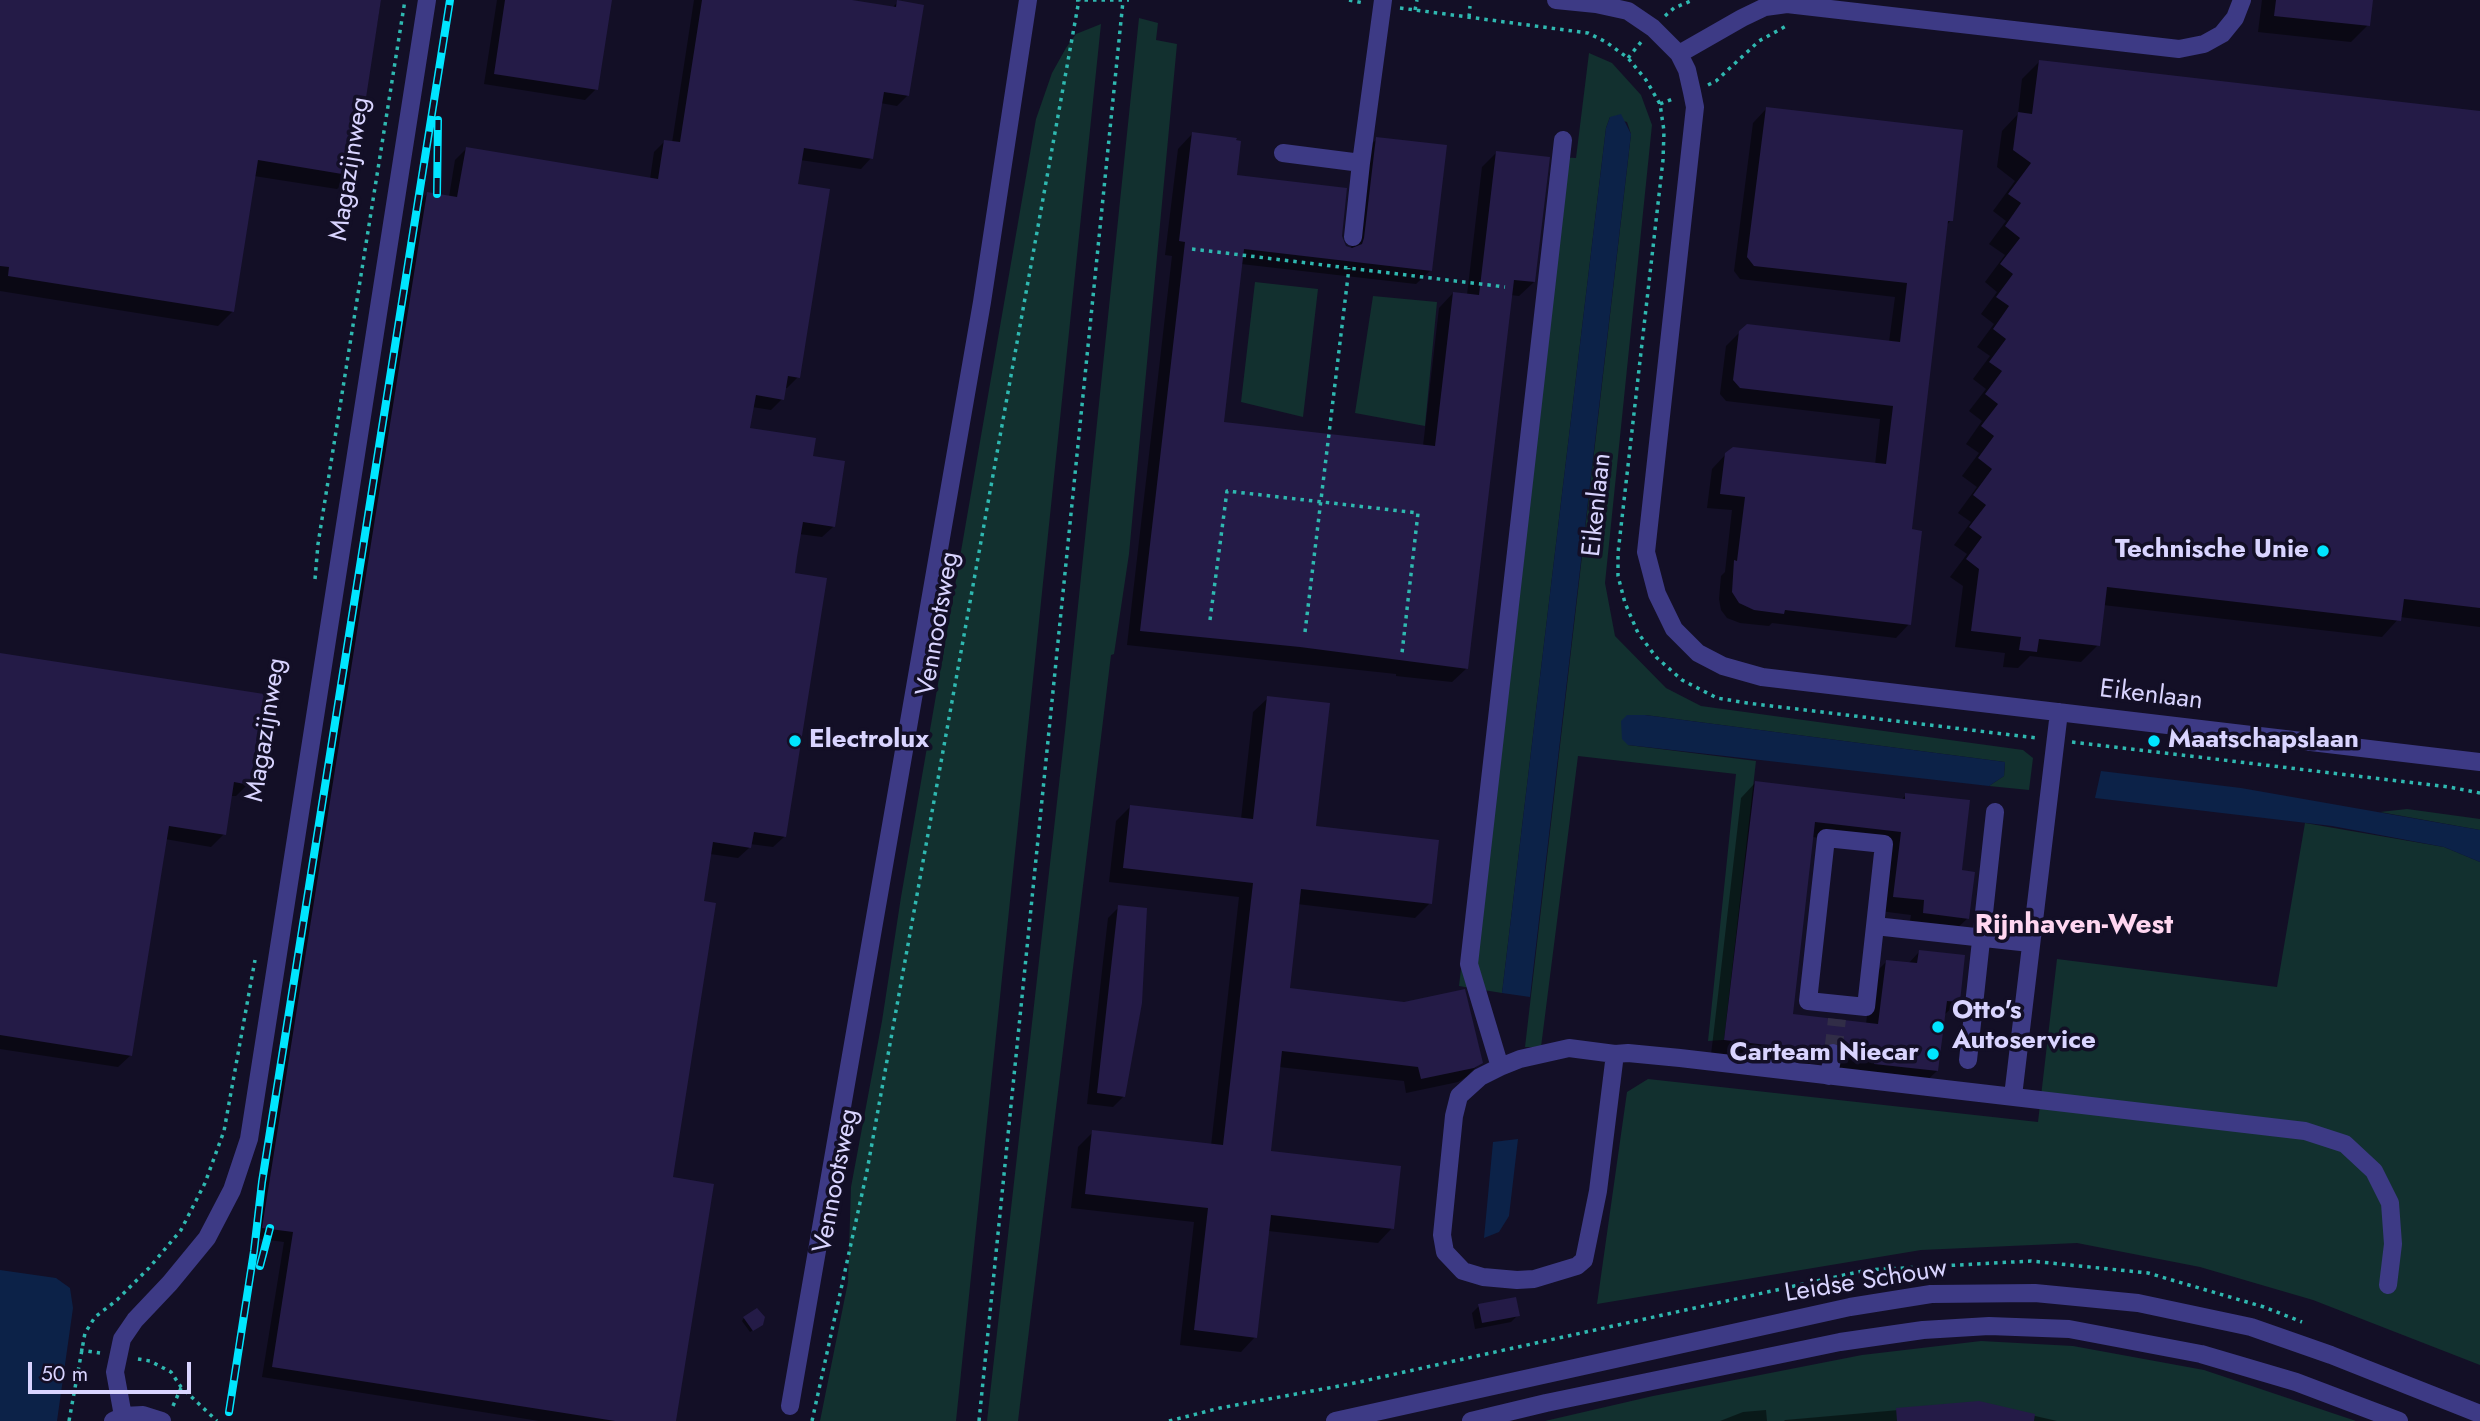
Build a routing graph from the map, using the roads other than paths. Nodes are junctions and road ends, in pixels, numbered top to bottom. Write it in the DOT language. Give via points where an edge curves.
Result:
graph roads {
  1 [pos="428,0"];
  2 [pos="1028,0"];
  3 [pos="1556,0"];
  4 [pos="2242,0"];
  5 [pos="1382,3"];
  6 [pos="1679,54"];
  7 [pos="1563,140"];
  8 [pos="1283,153"];
  9 [pos="1361,163"];
  10 [pos="1353,237"];
  11 [pos="2059,712"];
  12 [pos="2480,762"];
  13 [pos="1995,812"];
  14 [pos="1875,926"];
  15 [pos="1982,938"];
  16 [pos="2030,943"];
  17 [pos="1833,1053"];
  18 [pos="1615,1054"];
  19 [pos="1968,1060"];
  20 [pos="1500,1068"];
  21 [pos="1829,1076"];
  22 [pos="2013,1096"];
  23 [pos="2388,1285"];
  24 [pos="790,1406"];
  25 [pos="2480,1414"];
  26 [pos="118,1419"];
  27 [pos="162,1421"];
  28 [pos="1335,1421"];
  29 [pos="1471,1421"];
  30 [pos="2399,1421"];
  1 -- 26 [label="street, Magazijnweg" via="248,1139 232,1190 207,1238 122,1339 115,1372"];
  2 -- 24 [label="street, Vennootsweg" via="982,302"];
  3 -- 6 [label="street, Eikenlaan" via="1628,11"];
  4 -- 6 [label="street" via="2222,34 2204,44 2179,49 1787,4 1765,7"];
  5 -- 9 [label="street"];
  6 -- 11 [label="street, Eikenlaan" via="1695,107 1646,552 1657,594 1674,629 1698,653 1762,677"];
  7 -- 20 [label="street" via="1469,964"];
  8 -- 9 [label="street"];
  9 -- 10 [label="street"];
  11 -- 12 [label="street, Eikenlaan"];
  11 -- 16 [label="street"];
  13 -- 15 [label="street"];
  14 -- 14 [label="street" via="1866,1007 1838,1012 1808,1001 1826,838 1884,844"];
  14 -- 15 [label="street"];
  15 -- 16 [label="street"];
  15 -- 19 [label="street"];
  16 -- 22 [label="street"];
  17 -- 21 [label="street"];
  18 -- 20 [label="street" via="1569,1048"];
  18 -- 20 [label="street" via="1598,1191 1584,1260 1534,1279 1483,1277 1463,1271 1445,1252 1442,1235 1459,1096 1480,1076"];
  18 -- 21 [label="street"];
  21 -- 22 [label="street"];
  22 -- 23 [label="street" via="2305,1131 2345,1144 2374,1171 2390,1203 2393,1244"];
  25 -- 28 [label="street, Leidse Schouw" via="2251,1326 2138,1303 2035,1293 1931,1294 1850,1307"];
  26 -- 27 [label="street" via="143,1415"];
  29 -- 30 [label="street, Leidse Schouw" via="1840,1342 1989,1326 2069,1329 2201,1354 2296,1382"];
}
